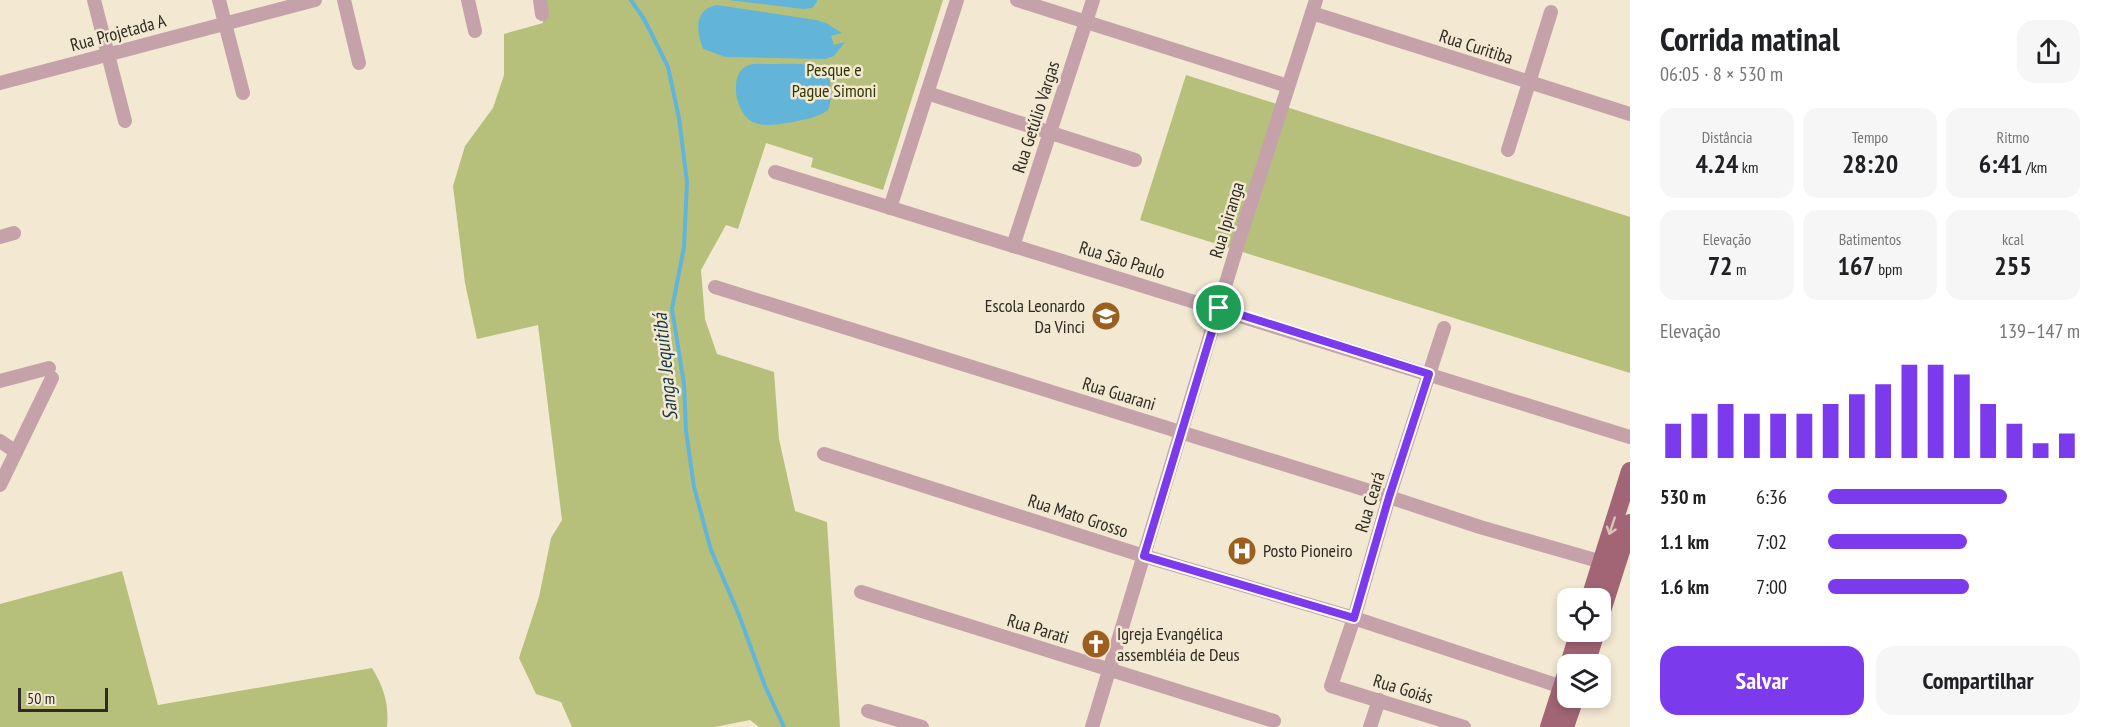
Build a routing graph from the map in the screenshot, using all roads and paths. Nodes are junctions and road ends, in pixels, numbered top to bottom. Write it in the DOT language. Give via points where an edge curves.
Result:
graph roads {
  1 [pos="94,0"];
  2 [pos="219,0"];
  3 [pos="315,0"];
  4 [pos="344,0"];
  5 [pos="468,0"];
  6 [pos="540,0"];
  7 [pos="957,0"];
  8 [pos="1017,0"];
  9 [pos="1093,0"];
  10 [pos="1314,7"];
  11 [pos="1551,12"];
  12 [pos="542,14"];
  13 [pos="1086,22"];
  14 [pos="225,24"];
  15 [pos="475,31"];
  16 [pos="109,54"];
  17 [pos="359,63"];
  18 [pos="0,82"];
  19 [pos="1529,82"];
  20 [pos="1288,86"];
  21 [pos="243,93"];
  22 [pos="927,93"];
  23 [pos="1630,114"];
  24 [pos="125,122"];
  25 [pos="1050,132"];
  26 [pos="1508,150"];
  27 [pos="1135,160"];
  28 [pos="775,172"];
  29 [pos="890,208"];
  30 [pos="14,233"];
  31 [pos="0,237"];
  32 [pos="1013,246"];
  33 [pos="715,288"];
  34 [pos="1219,308"];
  35 [pos="1444,328"];
  36 [pos="1429,374"];
  37 [pos="0,381"];
  38 [pos="1181,432"];
  39 [pos="1630,437"];
  40 [pos="0,441"];
  41 [pos="16,452"];
  42 [pos="824,454"];
  43 [pos="1630,471"];
  44 [pos="0,485"];
  45 [pos="1389,497"];
  46 [pos="1630,523"];
  47 [pos="1144,556"];
  48 [pos="1609,564"];
  49 [pos="1596,588"];
  50 [pos="1605,588"];
  51 [pos="861,592"];
  52 [pos="1354,618"];
  53 [pos="1110,670"];
  54 [pos="1331,686"];
  55 [pos="1557,687"];
  56 [pos="1379,700"];
  57 [pos="1559,708"];
  58 [pos="1567,708"];
  59 [pos="868,711"];
  60 [pos="1274,721"];
  61 [pos="922,727"];
  62 [pos="1092,727"];
  63 [pos="1370,727"];
  64 [pos="1464,727"];
  65 [pos="1549,727"];
  66 [pos="1565,727"];
  1 -- 16 [label="street"];
  2 -- 14 [label="street"];
  3 -- 14 [label="street, Rua Projetada A"];
  4 -- 17 [label="street"];
  5 -- 15 [label="street"];
  6 -- 12 [label="street"];
  7 -- 22 [label="street"];
  8 -- 13 [label="street"];
  9 -- 13 [label="street, Rua Getúlio Vargas"];
  10 -- 19 [label="street, Rua Curitiba"];
  10 -- 20 [label="street, Rua Ipiranga"];
  11 -- 19 [label="street"];
  13 -- 20 [label="street"];
  13 -- 25 [label="street, Rua Getúlio Vargas"];
  14 -- 16 [label="street, Rua Projetada A"];
  14 -- 21 [label="street"];
  16 -- 18 [label="street, Rua Projetada A"];
  16 -- 24 [label="street"];
  19 -- 23 [label="street, Rua Curitiba"];
  19 -- 26 [label="street"];
  20 -- 34 [label="street, Rua Ipiranga"];
  22 -- 25 [label="street"];
  22 -- 29 [label="street"];
  25 -- 27 [label="street"];
  25 -- 32 [label="street, Rua Getúlio Vargas"];
  28 -- 29 [label="street, Rua São Paulo"];
  29 -- 32 [label="street, Rua São Paulo"];
  30 -- 31 [label="street"];
  32 -- 34 [label="street, Rua São Paulo"];
  33 -- 38 [label="street, Rua Guarani"];
  34 -- 36 [label="street, Rua São Paulo"];
  34 -- 38 [label="street, Rua Ipiranga"];
  35 -- 36 [label="street, Rua Ceará"];
  36 -- 39 [label="street, Rua São Paulo"];
  36 -- 45 [label="street, Rua Ceará"];
  37 -- 41 [label="street" via="51,373"];
  38 -- 45 [label="street, Rua Guarani"];
  38 -- 47 [label="street, Rua Ipiranga"];
  40 -- 41 [label="street"];
  41 -- 44 [label="street"];
  42 -- 47 [label="street, Rua Mato Grosso"];
  43 -- 48 [label="main road, one-way"];
  45 -- 48 [label="street, Rua Guarani"];
  45 -- 52 [label="street, Rua Ceará"];
  46 -- 48 [label="main road"];
  47 -- 52 [label="street, Rua Mato Grosso"];
  47 -- 53 [label="street, Rua Ipiranga"];
  48 -- 49 [label="main road"];
  48 -- 50 [label="main road"];
  51 -- 53 [label="street, Rua Parati"];
  52 -- 54 [label="street, Rua Ceará"];
  52 -- 55 [label="street, Rua Mato Grosso"];
  53 -- 60 [label="street, Rua Parati"];
  53 -- 62 [label="street, Rua Ipiranga"];
  54 -- 56 [label="street, Rua Goiás"];
  56 -- 63 [label="street"];
  56 -- 64 [label="street, Rua Goiás"];
  57 -- 65 [label="main road"];
  58 -- 66 [label="main road"];
  59 -- 61 [label="street"];
}
